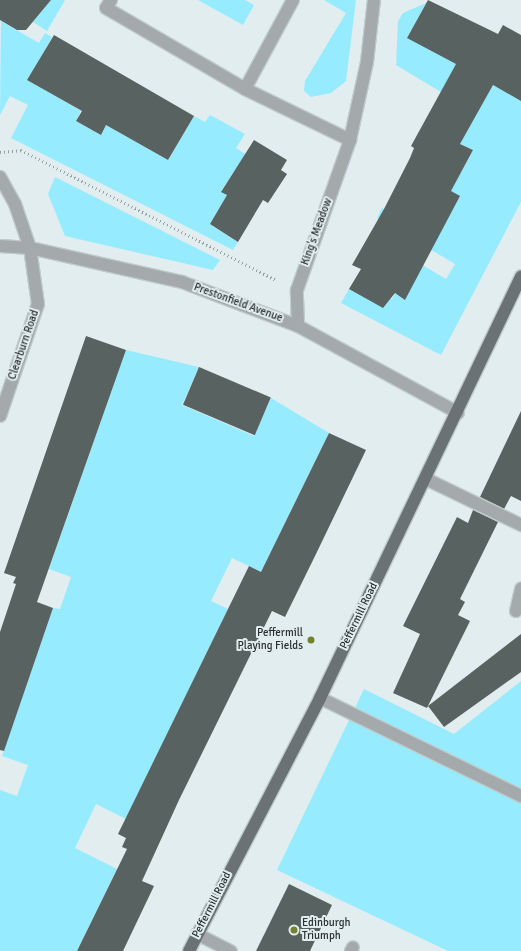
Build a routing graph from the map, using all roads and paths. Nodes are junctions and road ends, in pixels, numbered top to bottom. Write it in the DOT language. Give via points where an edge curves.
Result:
graph roads {
  1 [pos="111,0"];
  2 [pos="293,0"];
  3 [pos="374,0"];
  4 [pos="245,89"];
  5 [pos="350,140"];
  6 [pos="0,152"];
  7 [pos="0,177"];
  8 [pos="0,246"];
  9 [pos="30,248"];
  10 [pos="521,277"];
  11 [pos="297,290"];
  12 [pos="298,326"];
  13 [pos="458,413"];
  14 [pos="0,416"];
  15 [pos="426,479"];
  16 [pos="521,525"];
  17 [pos="521,589"];
  18 [pos="516,611"];
  19 [pos="320,698"];
  20 [pos="521,796"];
  21 [pos="197,934"];
  22 [pos="189,951"];
  23 [pos="231,951"];
  1 -- 4 [label="street" via="106,8"];
  2 -- 4 [label="street"];
  3 -- 5 [label="street, King's Meadow" via="367,62"];
  4 -- 5 [label="street"];
  5 -- 11 [label="street, King's Meadow"];
  6 -- 11 [label="path" via="21,150"];
  7 -- 9 [label="street, Clearburn Road" via="15,204"];
  8 -- 9 [label="street, Prestonfield Avenue"];
  9 -- 12 [label="street, Prestonfield Avenue" via="182,282"];
  9 -- 14 [label="street, Clearburn Road" via="38,304"];
  10 -- 13 [label="main road, Peffermill Road"];
  11 -- 12 [label="street, King's Meadow"];
  12 -- 13 [label="street, Prestonfield Avenue"];
  13 -- 15 [label="main road, Peffermill Road"];
  15 -- 16 [label="street"];
  15 -- 19 [label="main road, Peffermill Road"];
  17 -- 18 [label="street"];
  19 -- 20 [label="street"];
  19 -- 21 [label="main road, Peffermill Road"];
  21 -- 22 [label="main road, Peffermill Road"];
  21 -- 23 [label="street"];
}
